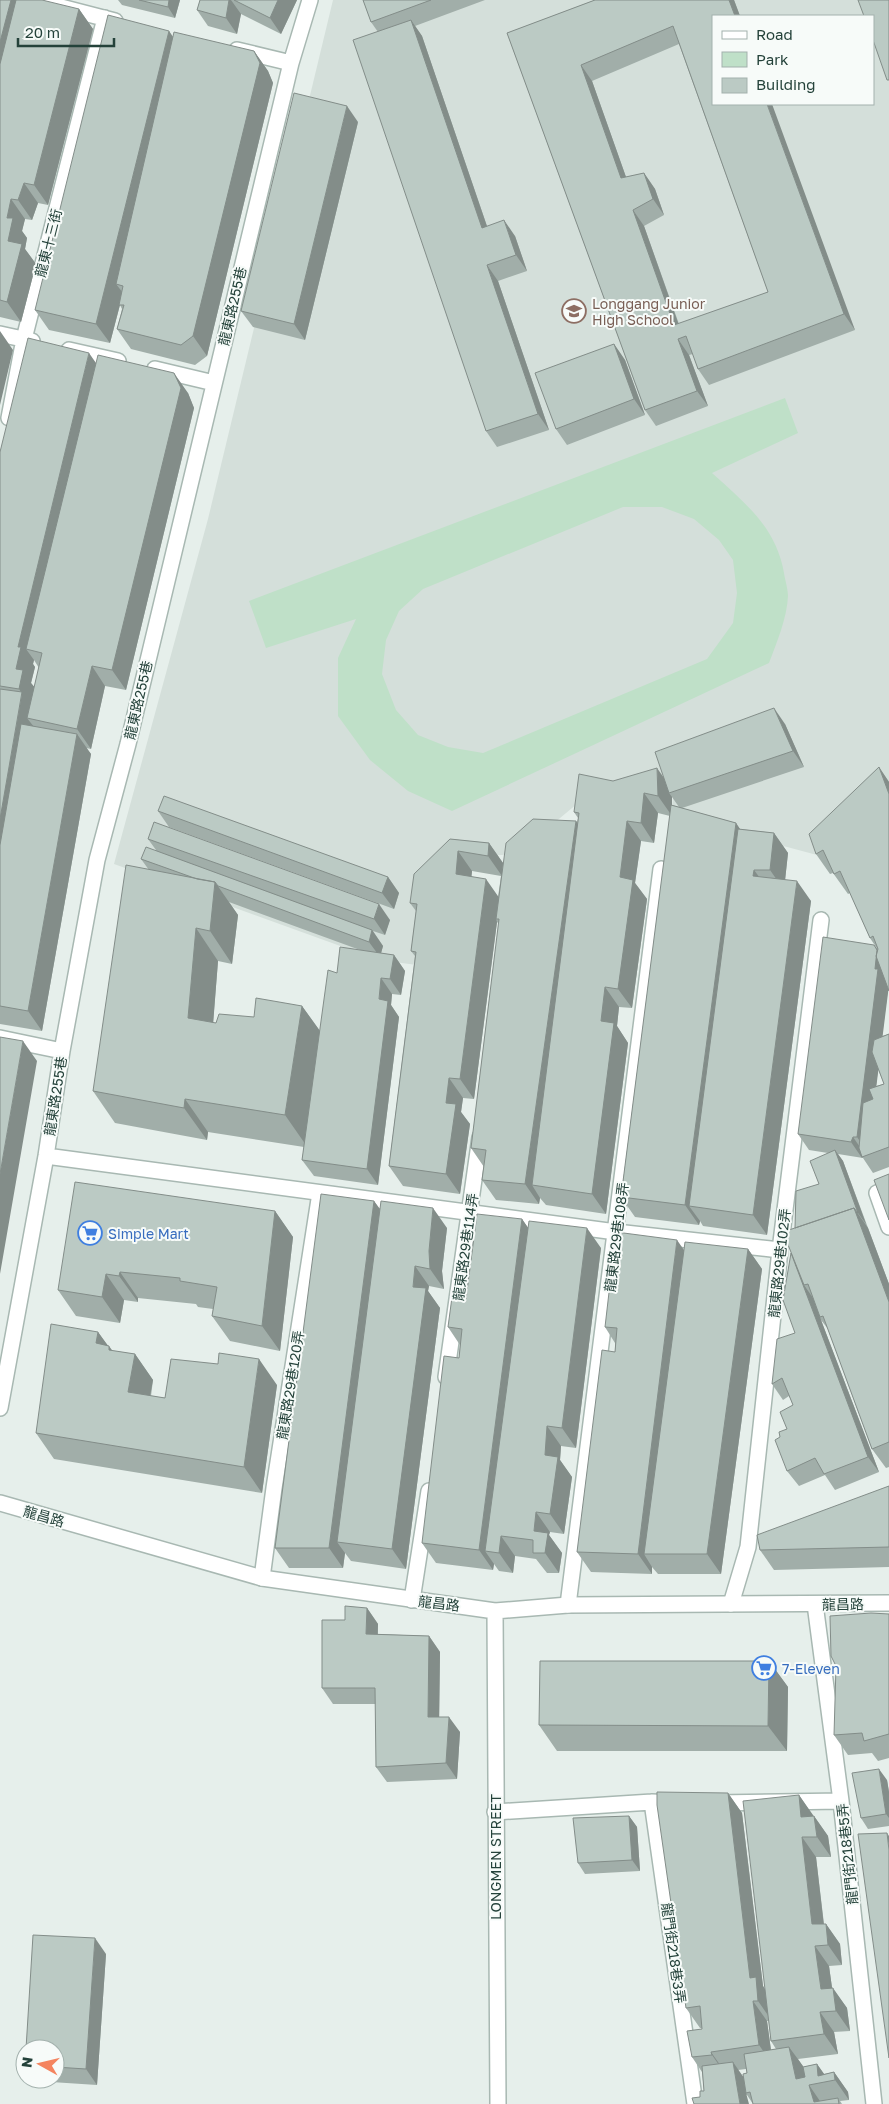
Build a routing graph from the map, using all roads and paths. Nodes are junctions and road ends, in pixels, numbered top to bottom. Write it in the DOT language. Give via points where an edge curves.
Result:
graph roads {
  1 [pos="34,0"];
  2 [pos="310,0"];
  3 [pos="105,18"];
  4 [pos="133,25"];
  5 [pos="226,47"];
  6 [pos="291,63"];
  7 [pos="0,334"];
  8 [pos="24,339"];
  9 [pos="214,382"];
  10 [pos="7,432"];
  11 [pos="661,869"];
  12 [pos="821,920"];
  13 [pos="0,1038"];
  14 [pos="62,1051"];
  15 [pos="481,1125"];
  16 [pos="46,1156"];
  17 [pos="883,1190"];
  18 [pos="320,1193"];
  19 [pos="470,1213"];
  20 [pos="889,1227"];
  21 [pos="616,1232"];
  22 [pos="780,1250"];
  23 [pos="444,1387"];
  24 [pos="0,1408"];
  25 [pos="431,1474"];
  26 [pos="0,1503"];
  27 [pos="766,1541"];
  28 [pos="748,1547"];
  29 [pos="262,1578"];
  30 [pos="412,1600"];
  31 [pos="889,1603"];
  32 [pos="731,1604"];
  33 [pos="815,1604"];
  34 [pos="568,1605"];
  35 [pos="494,1611"];
  36 [pos="841,1801"];
  37 [pos="652,1802"];
  38 [pos="495,1812"];
  39 [pos="498,2104"];
  40 [pos="695,2104"];
  41 [pos="874,2104"];
  1 -- 3 [label="street"];
  2 -- 6 [label="street, 龍東路255巷"];
  3 -- 4 [label="street"];
  3 -- 8 [label="street, 龍東十三街"];
  5 -- 6 [label="street"];
  6 -- 9 [label="street, 龍東路255巷"];
  7 -- 8 [label="street"];
  8 -- 9 [label="street"];
  8 -- 10 [label="street, 龍東十三街"];
  9 -- 14 [label="street, 龍東路255巷" via="97,860"];
  11 -- 21 [label="street, 龍東路29巷108弄"];
  12 -- 22 [label="street, 龍東路29巷102弄"];
  13 -- 14 [label="street"];
  14 -- 16 [label="street, 龍東路255巷"];
  15 -- 19 [label="street, 龍東路29巷114弄"];
  16 -- 18 [label="street"];
  16 -- 24 [label="street, 龍東路255巷"];
  17 -- 20 [label="street"];
  18 -- 19 [label="street"];
  18 -- 29 [label="street, 龍東路29巷120弄"];
  19 -- 21 [label="street"];
  19 -- 23 [label="street, 龍東路29巷114弄"];
  21 -- 22 [label="street"];
  21 -- 34 [label="street, 龍東路29巷108弄"];
  22 -- 28 [label="street, 龍東路29巷102弄"];
  25 -- 30 [label="street"];
  26 -- 29 [label="street, 龍昌路"];
  27 -- 28 [label="street"];
  28 -- 32 [label="street, 龍東路29巷102弄"];
  29 -- 30 [label="street, 龍昌路"];
  30 -- 35 [label="street, 龍昌路"];
  31 -- 33 [label="street, 龍昌路"];
  32 -- 33 [label="street, 龍昌路"];
  32 -- 34 [label="street, 龍昌路"];
  33 -- 36 [label="street, 龍門街218巷5弄"];
  34 -- 35 [label="street, 龍昌路"];
  35 -- 38 [label="street, LONGMEN STREET"];
  36 -- 37 [label="street"];
  36 -- 41 [label="street, 龍門街218巷5弄"];
  37 -- 38 [label="street"];
  37 -- 40 [label="street, 龍門街218巷3弄"];
  38 -- 39 [label="street, LONGMEN STREET"];
}
